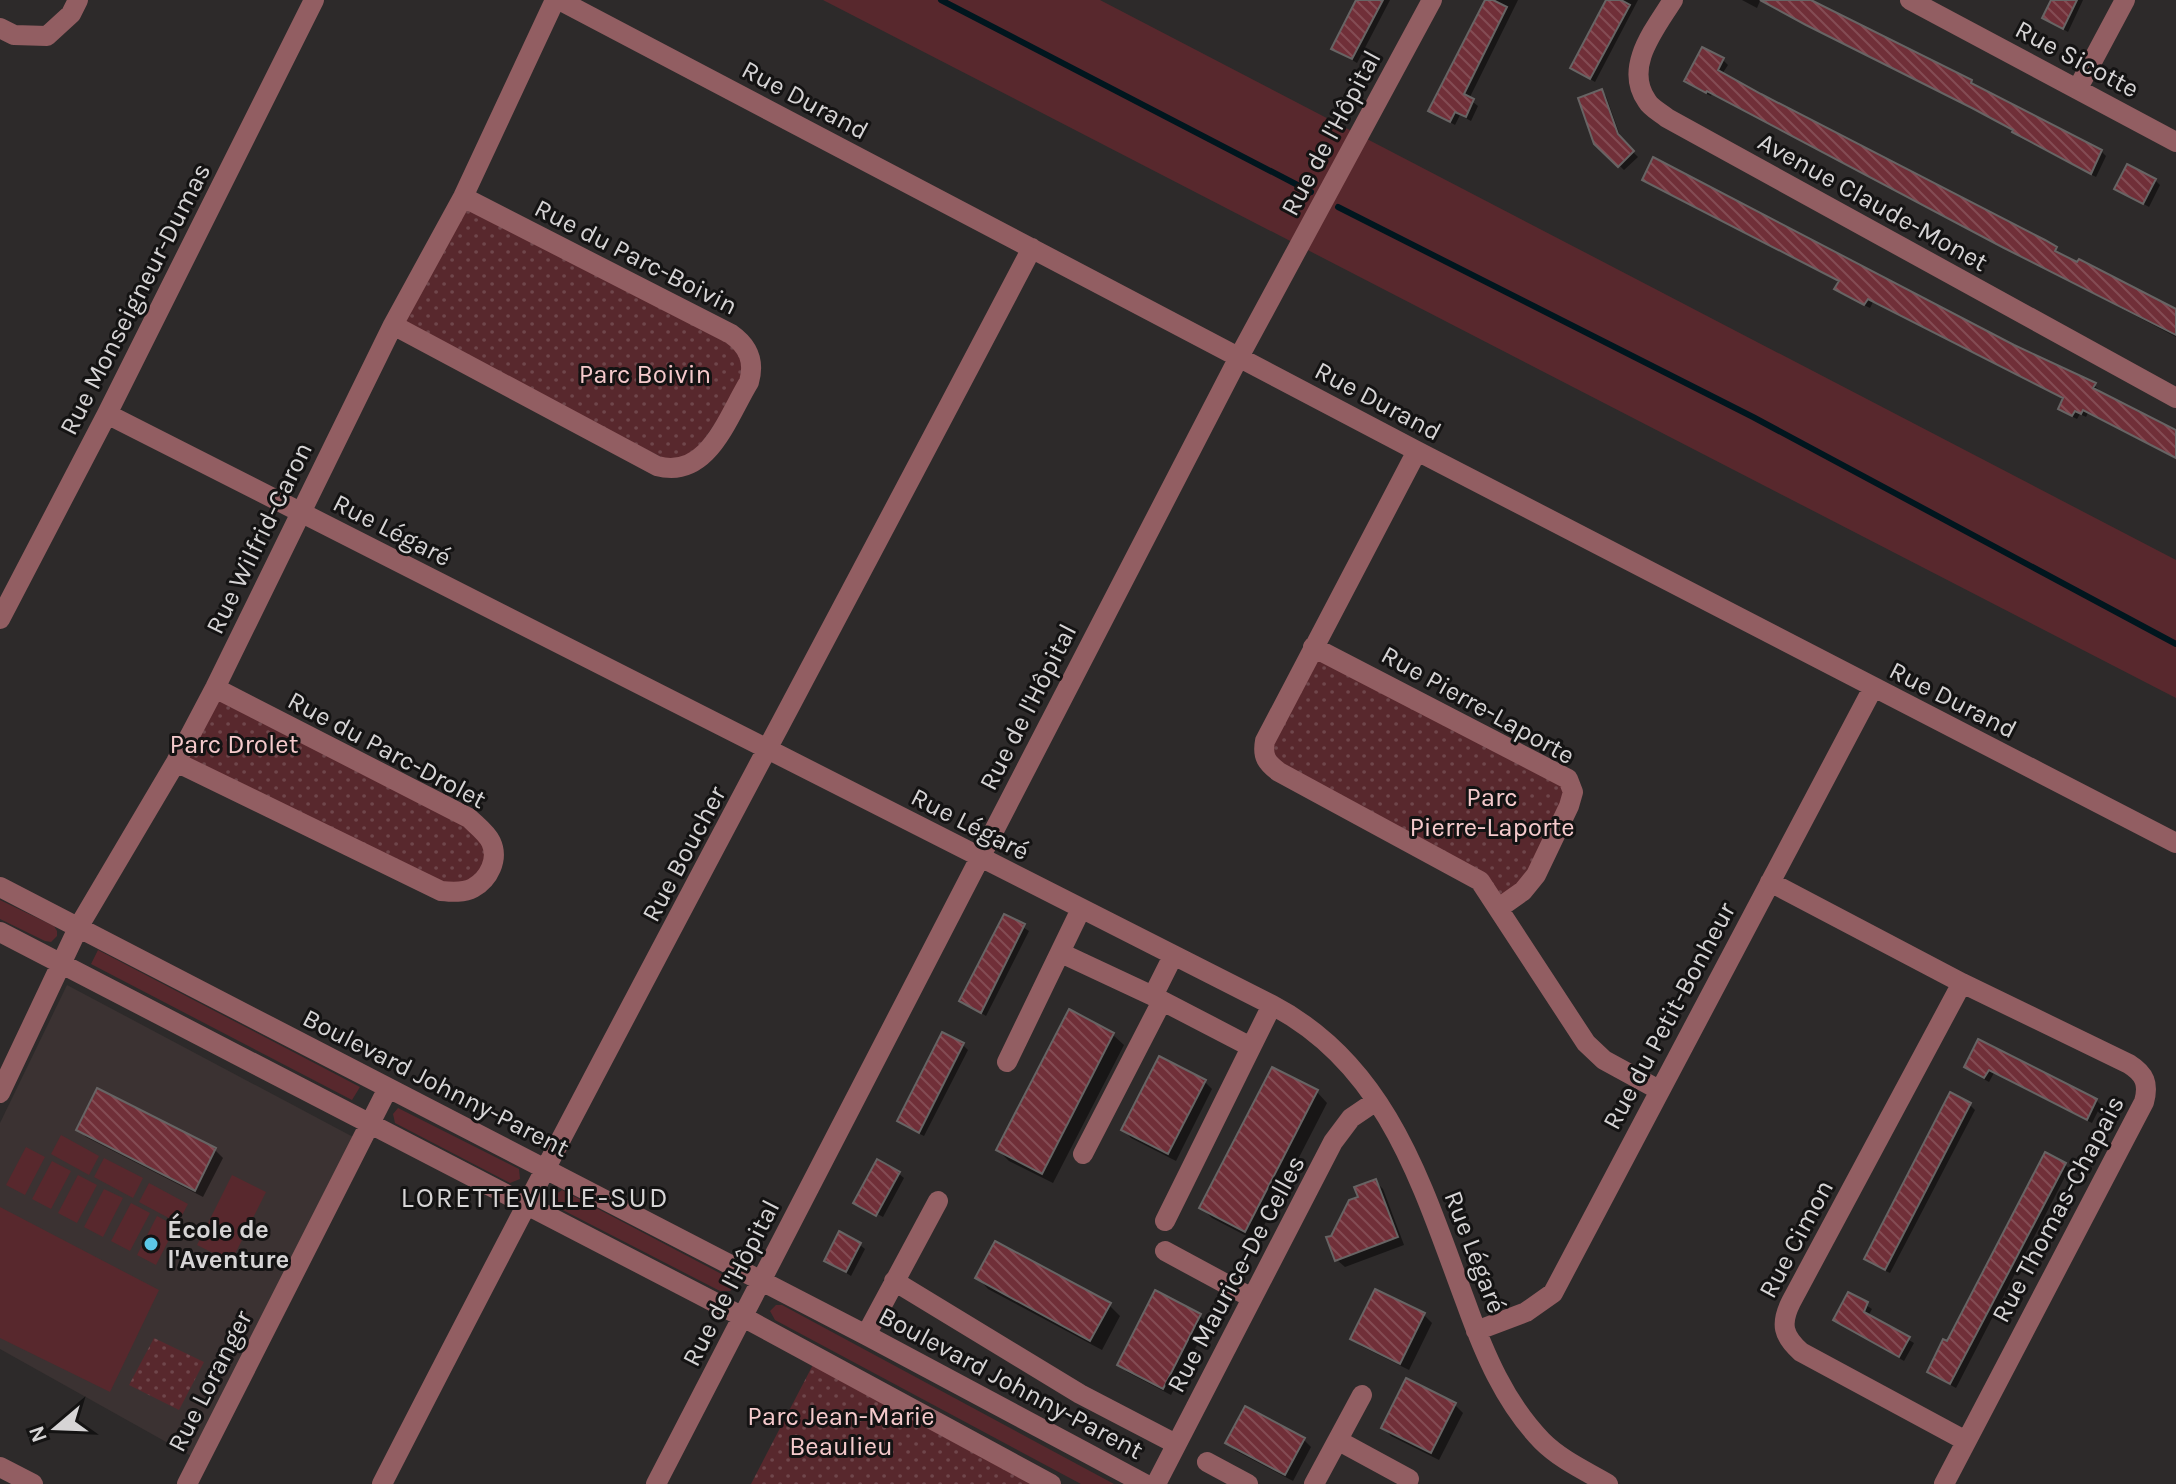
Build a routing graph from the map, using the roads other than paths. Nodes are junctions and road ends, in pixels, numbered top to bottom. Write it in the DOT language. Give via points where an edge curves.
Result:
graph roads {
  1 [pos="78,0"];
  2 [pos="314,0"];
  3 [pos="557,0"];
  4 [pos="1432,0"];
  5 [pos="1673,0"];
  6 [pos="1910,0"];
  7 [pos="2125,0"];
  8 [pos="0,28"];
  9 [pos="2078,88"];
  10 [pos="2176,142"];
  11 [pos="463,197"];
  12 [pos="1032,248"];
  13 [pos="393,325"];
  14 [pos="1239,357"];
  15 [pos="2176,398"];
  16 [pos="107,414"];
  17 [pos="1417,451"];
  18 [pos="300,512"];
  19 [pos="0,619"];
  20 [pos="1313,647"];
  21 [pos="215,688"];
  22 [pos="1873,688"];
  23 [pos="769,751"];
  24 [pos="176,762"];
  25 [pos="2176,843"];
  26 [pos="979,858"];
  27 [pos="1770,882"];
  28 [pos="0,887"];
  29 [pos="1499,908"];
  30 [pos="1081,909"];
  31 [pos="79,926"];
  32 [pos="0,932"];
  33 [pos="1061,953"];
  34 [pos="1173,956"];
  35 [pos="62,962"];
  36 [pos="1962,983"];
  37 [pos="1158,998"];
  38 [pos="1272,1005"];
  39 [pos="1251,1047"];
  40 [pos="1007,1062"];
  41 [pos="388,1088"];
  42 [pos="1659,1090"];
  43 [pos="0,1093"];
  44 [pos="1376,1101"];
  45 [pos="371,1122"];
  46 [pos="1083,1154"];
  47 [pos="545,1169"];
  48 [pos="938,1201"];
  49 [pos="526,1203"];
  50 [pos="1165,1221"];
  51 [pos="1165,1251"];
  52 [pos="761,1281"];
  53 [pos="894,1281"];
  54 [pos="1252,1298"];
  55 [pos="743,1317"];
  56 [pos="1476,1331"];
  57 [pos="866,1335"];
  58 [pos="1362,1395"];
  59 [pos="1339,1441"];
  60 [pos="1966,1441"];
  61 [pos="1176,1444"];
  62 [pos="1207,1462"];
  63 [pos="3,1474"];
  64 [pos="1409,1479"];
  65 [pos="33,1484"];
  66 [pos="187,1484"];
  67 [pos="382,1484"];
  68 [pos="656,1484"];
  69 [pos="1051,1484"];
  70 [pos="1145,1484"];
  71 [pos="1156,1484"];
  72 [pos="1248,1484"];
  73 [pos="1314,1484"];
  74 [pos="1608,1484"];
  75 [pos="1944,1484"];
  1 -- 8 [label="street" via="47,36 14,35"];
  2 -- 16 [label="street, Rue Monseigneur-Dumas"];
  3 -- 11 [label="street, Rue Wilfrid-Caron"];
  3 -- 12 [label="street, Rue Durand"];
  4 -- 14 [label="street, Rue de l'Hôpital"];
  5 -- 15 [label="street, Avenue Claude-Monet" via="1640,61 1638,81 1647,102 1667,118"];
  6 -- 9 [label="street, Rue Sicotte"];
  7 -- 9 [label="street"];
  9 -- 10 [label="street, Rue Sicotte"];
  11 -- 13 [label="street, Rue Wilfrid-Caron"];
  11 -- 13 [label="street, Rue du Parc-Boivin" via="731,334 744,343 750,357 749,382 707,453 671,470"];
  12 -- 14 [label="street, Rue Durand"];
  12 -- 23 [label="street, Rue Boucher"];
  13 -- 18 [label="street, Rue Wilfrid-Caron"];
  14 -- 17 [label="street, Rue Durand"];
  14 -- 26 [label="street, Rue de l'Hôpital"];
  16 -- 18 [label="street, Rue Légaré"];
  16 -- 19 [label="street, Rue Monseigneur-Dumas"];
  17 -- 20 [label="street"];
  17 -- 22 [label="street, Rue Durand"];
  18 -- 21 [label="street, Rue Wilfrid-Caron"];
  18 -- 23 [label="street, Rue Légaré"];
  20 -- 29 [label="street" via="1265,741 1263,754 1269,764 1480,881"];
  20 -- 29 [label="street, Rue Pierre-Laporte" via="1568,779 1573,792 1569,806 1536,875"];
  21 -- 24 [label="street, Rue Wilfrid-Caron"];
  21 -- 24 [label="street, Rue du Parc-Drolet" via="469,818 491,841 492,867 473,888 441,891"];
  22 -- 25 [label="street, Rue Durand"];
  22 -- 27 [label="street, Rue du Petit-Bonheur"];
  23 -- 26 [label="street, Rue Légaré"];
  23 -- 47 [label="street, Rue Boucher"];
  24 -- 31 [label="street, Rue Wilfrid-Caron"];
  26 -- 30 [label="street, Rue Légaré"];
  26 -- 52 [label="street, Rue de l'Hôpital"];
  27 -- 36 [label="street, Rue Thomas-Chapais"];
  27 -- 42 [label="street, Rue du Petit-Bonheur"];
  28 -- 31 [label="street, Boulevard Johnny-Parent"];
  29 -- 42 [label="street" via="1586,1043 1604,1060"];
  30 -- 33 [label="street"];
  30 -- 34 [label="street, Rue Légaré"];
  31 -- 35 [label="street, Rue Wilfrid-Caron"];
  31 -- 41 [label="street, Boulevard Johnny-Parent"];
  32 -- 35 [label="street"];
  33 -- 37 [label="street"];
  33 -- 40 [label="street"];
  34 -- 37 [label="street"];
  34 -- 38 [label="street, Rue Légaré"];
  35 -- 43 [label="street, Rue Wilfrid-Caron"];
  35 -- 45 [label="street"];
  36 -- 60 [label="street, Rue Cimon" via="1791,1302 1783,1329 1801,1352"];
  36 -- 60 [label="street, Rue Thomas-Chapais" via="2129,1064 2148,1088"];
  37 -- 39 [label="street"];
  37 -- 46 [label="street"];
  38 -- 39 [label="street"];
  38 -- 44 [label="street, Rue Légaré" via="1342,1056"];
  39 -- 50 [label="street"];
  41 -- 45 [label="street, Rue Loranger"];
  41 -- 47 [label="street, Boulevard Johnny-Parent"];
  42 -- 56 [label="street, Rue du Petit-Bonheur" via="1553,1293 1526,1312"];
  44 -- 54 [label="street, Rue Maurice-De Celles" via="1351,1118 1333,1142"];
  44 -- 56 [label="street, Rue Légaré" via="1419,1177"];
  45 -- 49 [label="street"];
  45 -- 66 [label="street, Rue Loranger"];
  47 -- 49 [label="street, Rue Boucher"];
  47 -- 52 [label="street, Boulevard Johnny-Parent"];
  48 -- 53 [label="street"];
  49 -- 55 [label="street"];
  49 -- 67 [label="street, Rue Boucher"];
  51 -- 54 [label="street"];
  52 -- 55 [label="street, Rue de l'Hôpital"];
  52 -- 57 [label="street, Boulevard Johnny-Parent"];
  53 -- 57 [label="street"];
  53 -- 61 [label="street" via="1080,1394"];
  54 -- 61 [label="street, Rue Maurice-De Celles"];
  55 -- 68 [label="street, Rue de l'Hôpital"];
  55 -- 69 [label="street"];
  56 -- 74 [label="street, Rue Légaré" via="1525,1422 1568,1461"];
  57 -- 70 [label="street, Boulevard Johnny-Parent"];
  58 -- 59 [label="street"];
  59 -- 64 [label="street"];
  59 -- 73 [label="street"];
  60 -- 75 [label="street, Rue Thomas-Chapais"];
  61 -- 71 [label="street, Rue Maurice-De Celles"];
  62 -- 72 [label="street"];
  63 -- 65 [label="street"];
}
